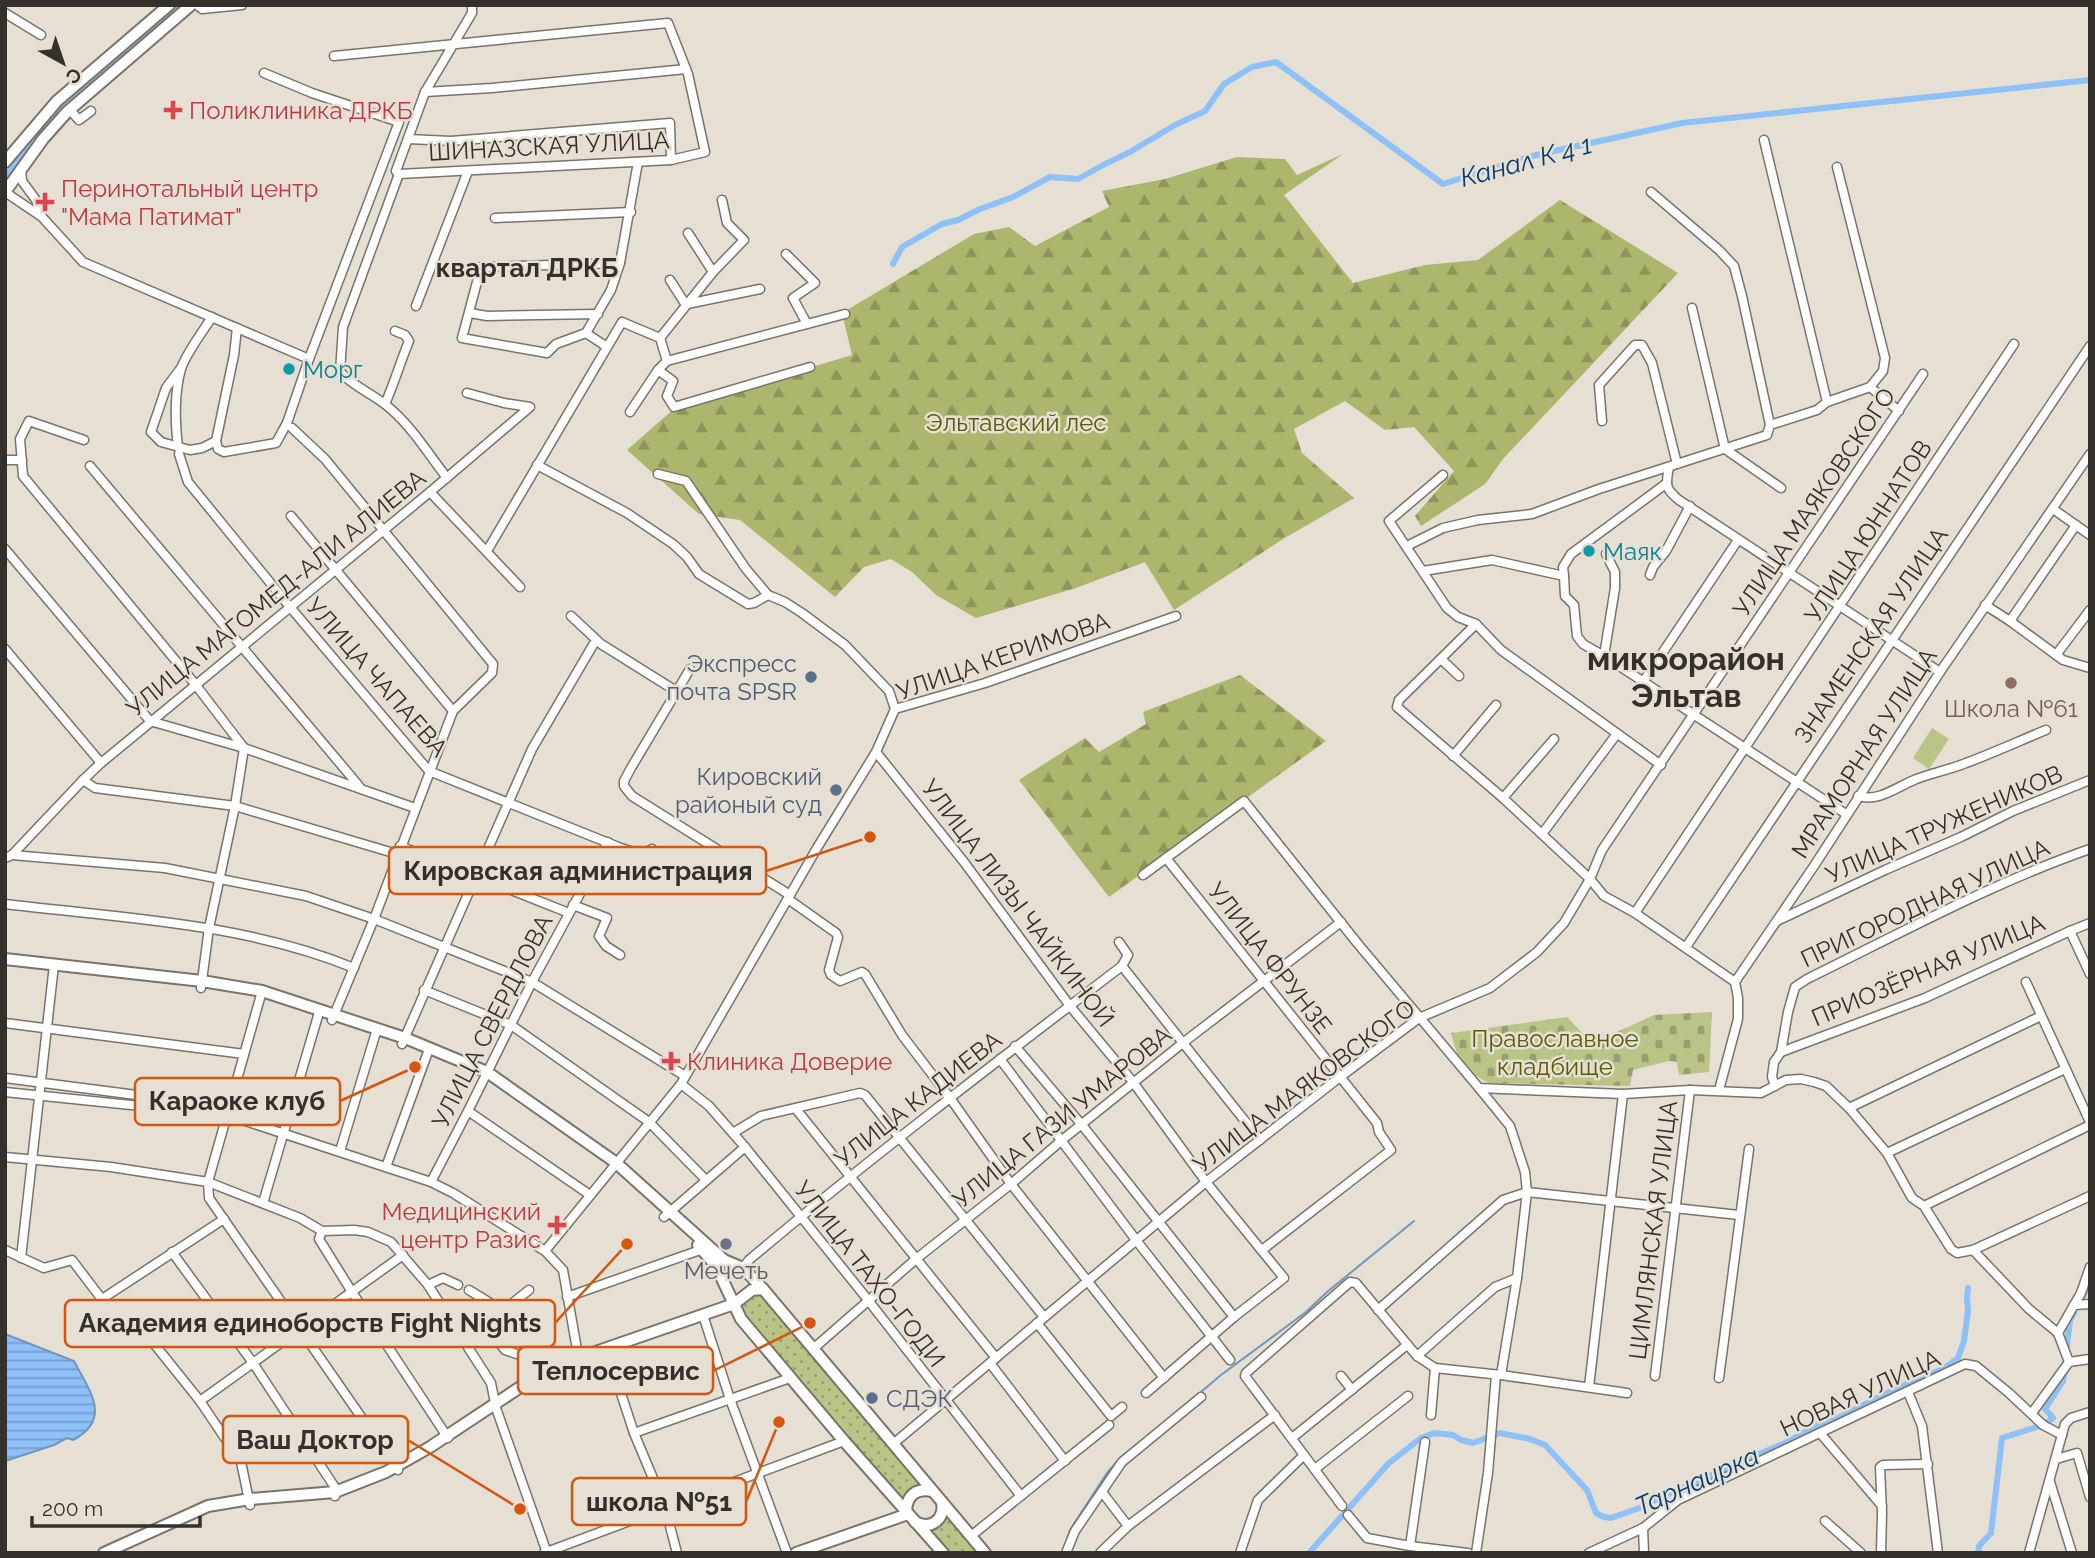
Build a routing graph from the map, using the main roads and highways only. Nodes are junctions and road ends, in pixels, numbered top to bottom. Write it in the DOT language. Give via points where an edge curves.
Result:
graph roads {
  1 [pos="169,5"];
  2 [pos="191,5"];
  3 [pos="5,162"];
  4 [pos="5,192"];
  5 [pos="5,959"];
  6 [pos="5,965"];
  7 [pos="53,968"];
  8 [pos="667,1214"];
  9 [pos="763,1289"];
  10 [pos="734,1305"];
  11 [pos="932,1491"];
  12 [pos="250,1502"];
  13 [pos="942,1502"];
  14 [pos="910,1516"];
  15 [pos="104,1553"];
  16 [pos="117,1553"];
  17 [pos="796,1553"];
  18 [pos="816,1553"];
  19 [pos="943,1553"];
  20 [pos="985,1553"];
  1 -- 3 [label="main road" via="57,102"];
  2 -- 4 [label="main road" via="49,132"];
  5 -- 7 [label="main road"];
  6 -- 7 [label="main road"];
  7 -- 8 [label="main road" via="261,994 428,1051 485,1075 613,1165"];
  8 -- 9 [label="main road" via="724,1260 743,1268"];
  8 -- 10 [label="main road" via="716,1266"];
  9 -- 10 [label="main road" via="752,1290"];
  9 -- 11 [label="main road"];
  10 -- 12 [label="main road" via="538,1379 397,1468 335,1494"];
  10 -- 14 [label="main road" via="790,1378"];
  11 -- 13 [label="main road"];
  11 -- 14 [label="main road" via="924,1489 910,1496 906,1503"];
  12 -- 15 [label="main road" via="208,1506"];
  12 -- 16 [label="main road" via="209,1511"];
  13 -- 14 [label="main road" via="936,1522 922,1525"];
  13 -- 20 [label="main road"];
  14 -- 17 [label="main road"];
  14 -- 18 [label="main road"];
  14 -- 19 [label="main road"];
}
